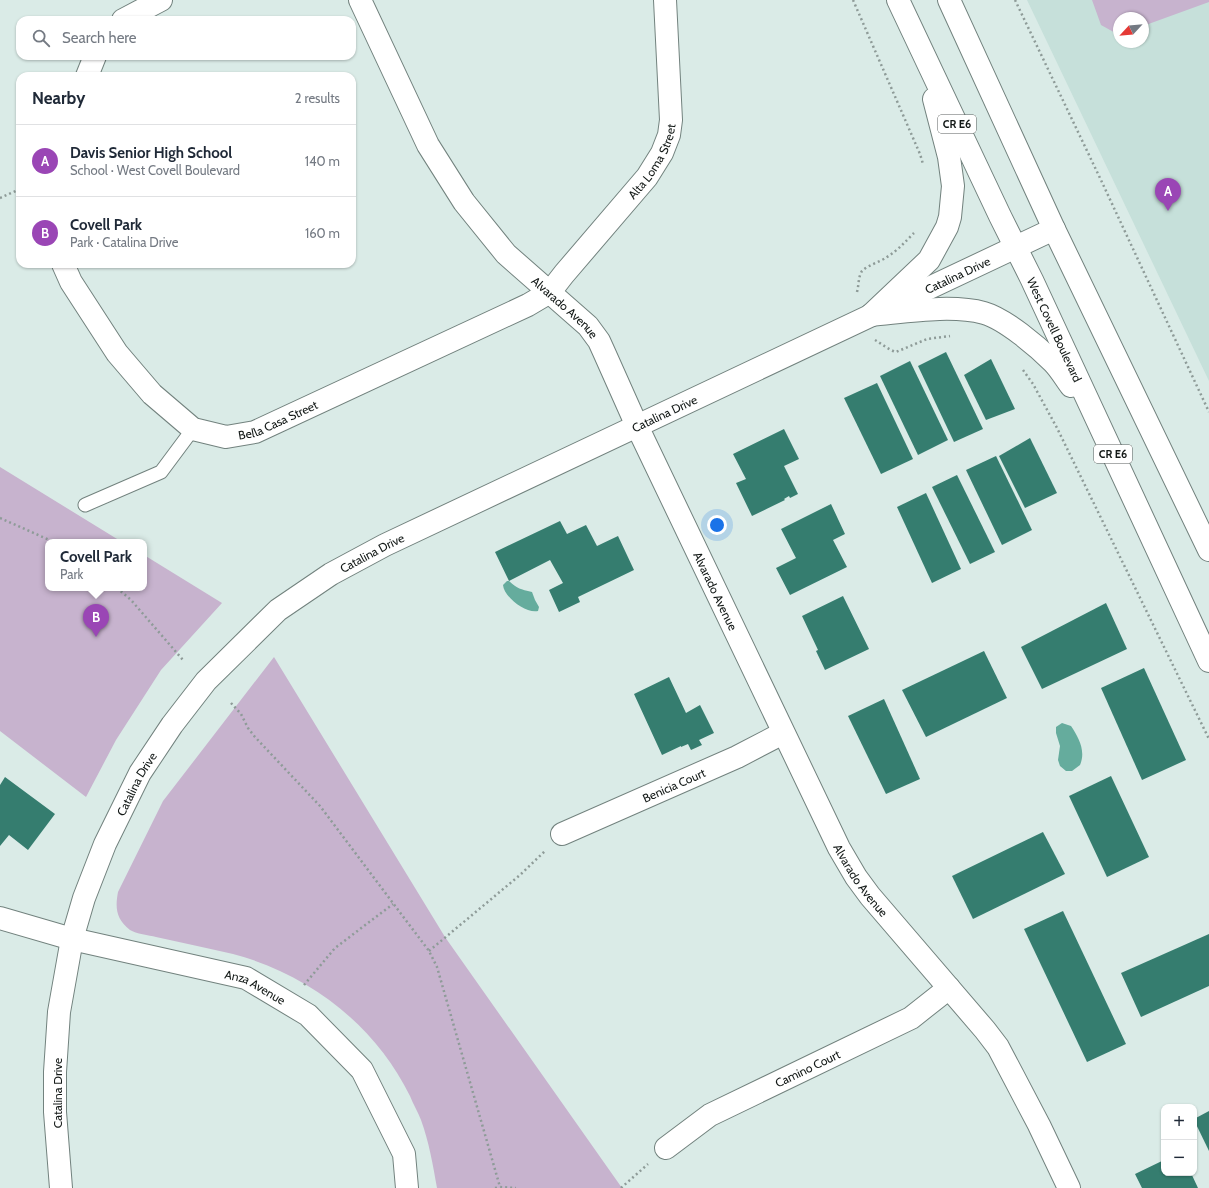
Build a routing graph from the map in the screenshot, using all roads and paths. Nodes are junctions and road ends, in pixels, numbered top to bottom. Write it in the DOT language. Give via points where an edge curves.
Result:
graph roads {
  1 [pos="161,0"];
  2 [pos="360,0"];
  3 [pos="665,0"];
  4 [pos="853,0"];
  5 [pos="898,0"];
  6 [pos="949,0"];
  7 [pos="1015,0"];
  8 [pos="131,16"];
  9 [pos="923,53"];
  10 [pos="93,60"];
  11 [pos="88,72"];
  12 [pos="924,165"];
  13 [pos="16,191"];
  14 [pos="0,198"];
  15 [pos="918,228"];
  16 [pos="1054,229"];
  17 [pos="1016,247"];
  18 [pos="65,268"];
  19 [pos="860,285"];
  20 [pos="550,292"];
  21 [pos="871,315"];
  22 [pos="952,335"];
  23 [pos="886,346"];
  24 [pos="1021,367"];
  25 [pos="1209,412"];
  26 [pos="1098,423"];
  27 [pos="637,426"];
  28 [pos="193,429"];
  29 [pos="85,505"];
  30 [pos="0,518"];
  31 [pos="47,539"];
  32 [pos="1209,550"];
  33 [pos="121,591"];
  34 [pos="183,660"];
  35 [pos="1209,661"];
  36 [pos="231,703"];
  37 [pos="783,733"];
  38 [pos="1209,739"];
  39 [pos="562,834"];
  40 [pos="393,904"];
  41 [pos="0,918"];
  42 [pos="72,940"];
  43 [pos="429,951"];
  44 [pos="949,988"];
  45 [pos="288,1003"];
  46 [pos="666,1148"];
  47 [pos="500,1187"];
  48 [pos="61,1188"];
  49 [pos="407,1188"];
  50 [pos="495,1188"];
  51 [pos="516,1188"];
  52 [pos="621,1188"];
  53 [pos="1069,1188"];
  1 -- 8 [label="street"];
  2 -- 20 [label="street, Alvarado Avenue" via="428,144 464,202 506,254"];
  3 -- 20 [label="street, Alta Loma Street" via="671,120 669,135 662,153 647,177"];
  4 -- 12 [label="path"];
  5 -- 9 [label="street, West Covell Boulevard / CR E6"];
  6 -- 16 [label="street"];
  7 -- 25 [label="path"];
  9 -- 17 [label="street, West Covell Boulevard / CR E6"];
  9 -- 21 [label="street" via="949,158 953,186 950,217 929,260"];
  10 -- 11 [label="street"];
  13 -- 14 [label="path"];
  15 -- 19 [label="path" via="899,248 863,270 859,276"];
  16 -- 17 [label="street, Catalina Drive"];
  16 -- 32 [label="street"];
  17 -- 21 [label="street, Catalina Drive"];
  17 -- 26 [label="street, West Covell Boulevard / CR E6"];
  18 -- 28 [label="street, Bella Casa Street" via="71,282 117,353 152,394"];
  20 -- 27 [label="street, Alvarado Avenue" via="588,326 598,341"];
  20 -- 28 [label="street, Bella Casa Street" via="528,305 255,432 226,437"];
  21 -- 26 [label="street" via="951,309 991,316 1019,333 1054,362"];
  21 -- 27 [label="street, Catalina Drive"];
  22 -- 23 [label="path" via="927,339 896,352"];
  24 -- 38 [label="path" via="1057,428"];
  26 -- 35 [label="street, West Covell Boulevard / CR E6"];
  27 -- 37 [label="street, Alvarado Avenue"];
  27 -- 42 [label="street, Catalina Drive" via="385,545 331,574 278,610 206,680 140,774 105,844 84,898"];
  28 -- 29 [label="lane" via="160,472"];
  30 -- 31 [label="path"];
  33 -- 34 [label="path" via="132,600"];
  36 -- 40 [label="path" via="255,737 320,806"];
  37 -- 39 [label="street, Benicia Court" via="736,757"];
  37 -- 44 [label="street, Alvarado Avenue" via="856,877"];
  39 -- 43 [label="path" via="520,875"];
  40 -- 43 [label="path"];
  40 -- 45 [label="path" via="335,948"];
  41 -- 42 [label="street, Anza Avenue"];
  42 -- 45 [label="street, Anza Avenue" via="246,978"];
  42 -- 48 [label="street, Catalina Drive" via="59,1012 55,1072 55,1112"];
  43 -- 47 [label="path" via="437,967"];
  44 -- 46 [label="street, Camino Court" via="911,1018 710,1115"];
  44 -- 53 [label="street, Alvarado Avenue" via="998,1047"];
  45 -- 49 [label="street, Anza Avenue" via="308,1015 362,1070 404,1154"];
  46 -- 52 [label="path"];
  47 -- 50 [label="path"];
  47 -- 51 [label="path"];
}
